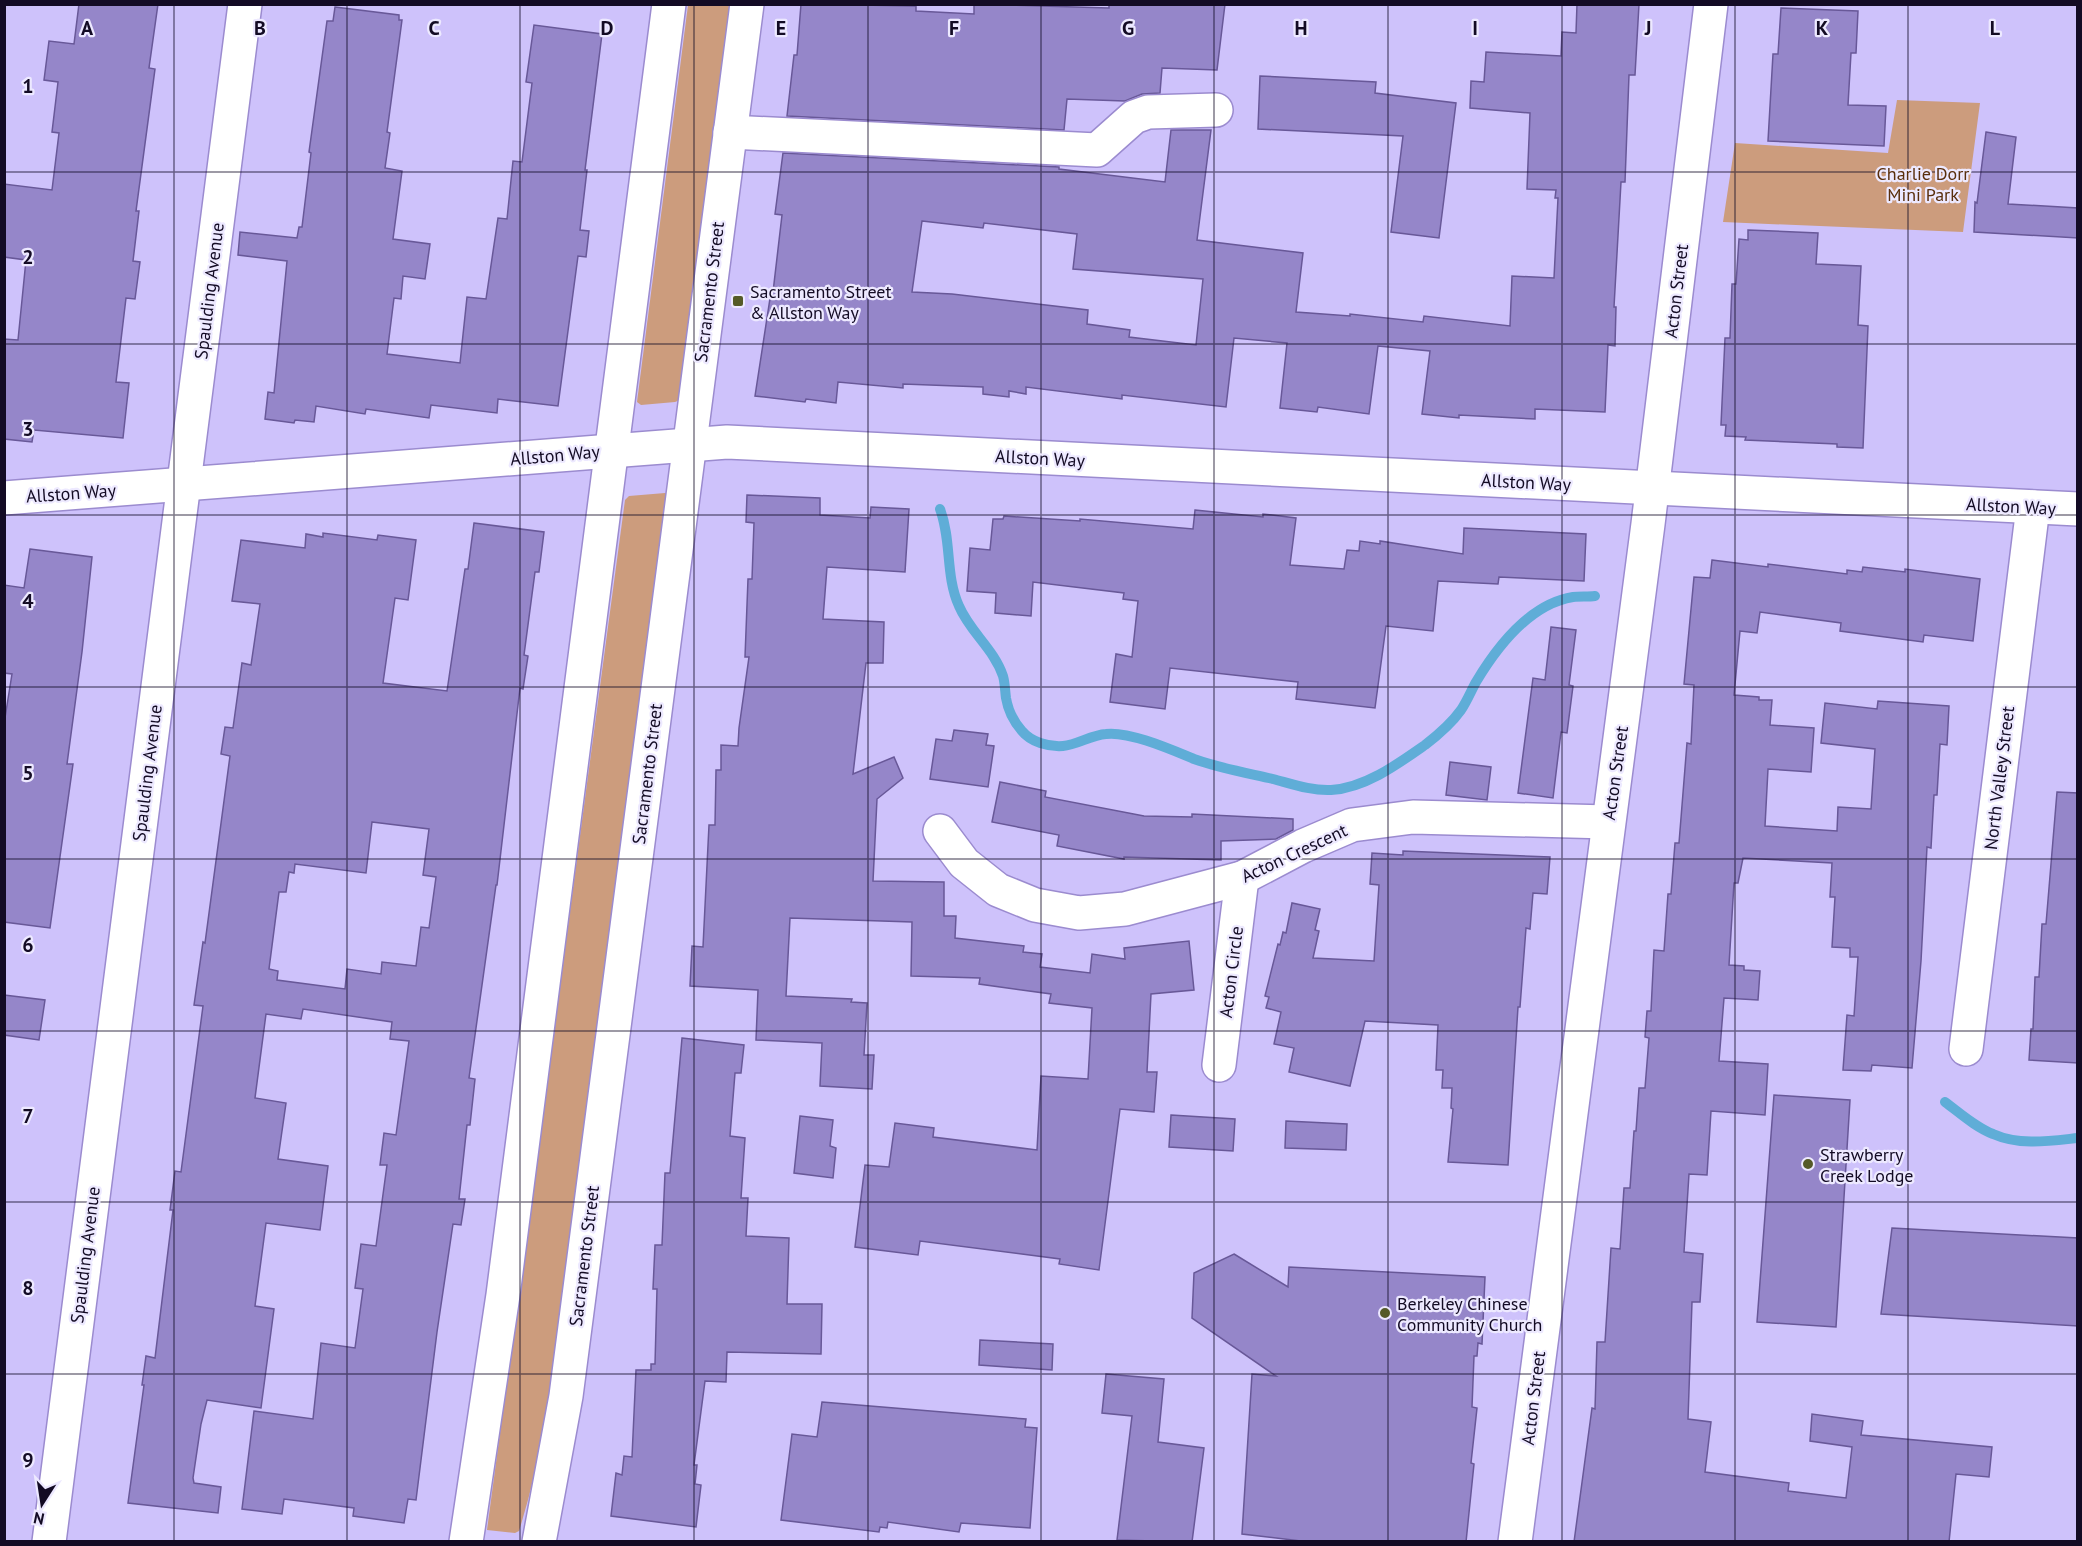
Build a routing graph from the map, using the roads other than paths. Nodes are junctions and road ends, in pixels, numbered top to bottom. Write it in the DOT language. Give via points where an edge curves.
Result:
graph roads {
  1 [pos="245,4"];
  2 [pos="669,4"];
  3 [pos="747,4"];
  4 [pos="1711,4"];
  5 [pos="1216,110"];
  6 [pos="730,132"];
  7 [pos="689,445"];
  8 [pos="612,451"];
  9 [pos="184,485"];
  10 [pos="1653,488"];
  11 [pos="4,498"];
  12 [pos="2032,507"];
  13 [pos="2078,509"];
  14 [pos="1608,822"];
  15 [pos="940,831"];
  16 [pos="1242,878"];
  17 [pos="1966,1049"];
  18 [pos="1219,1065"];
  19 [pos="49,1542"];
  20 [pos="466,1542"];
  21 [pos="539,1542"];
  22 [pos="1515,1542"];
  1 -- 9 [label="street, Spaulding Avenue"];
  2 -- 8 [label="street"];
  3 -- 6 [label="street, Sacramento Street"];
  4 -- 10 [label="street, Acton Street"];
  5 -- 6 [label="street" via="1148,112 1134,117 1097,150"];
  6 -- 7 [label="street, Sacramento Street"];
  7 -- 8 [label="street, Allston Way"];
  7 -- 10 [label="street, Allston Way" via="727,442"];
  7 -- 21 [label="street, Sacramento Street" via="566,1396"];
  8 -- 9 [label="street, Allston Way"];
  8 -- 20 [label="street" via="504,1283"];
  9 -- 11 [label="street, Allston Way"];
  9 -- 19 [label="street, Spaulding Avenue"];
  10 -- 12 [label="street, Allston Way"];
  10 -- 14 [label="street, Acton Street"];
  12 -- 13 [label="street, Allston Way"];
  12 -- 17 [label="street, North Valley Street"];
  14 -- 16 [label="street, Acton Crescent" via="1413,817 1352,825"];
  14 -- 22 [label="street, Acton Street"];
  15 -- 16 [label="street, Acton Crescent" via="964,863 998,890 1035,905 1068,911 1125,909"];
  16 -- 18 [label="street, Acton Circle"];
}
